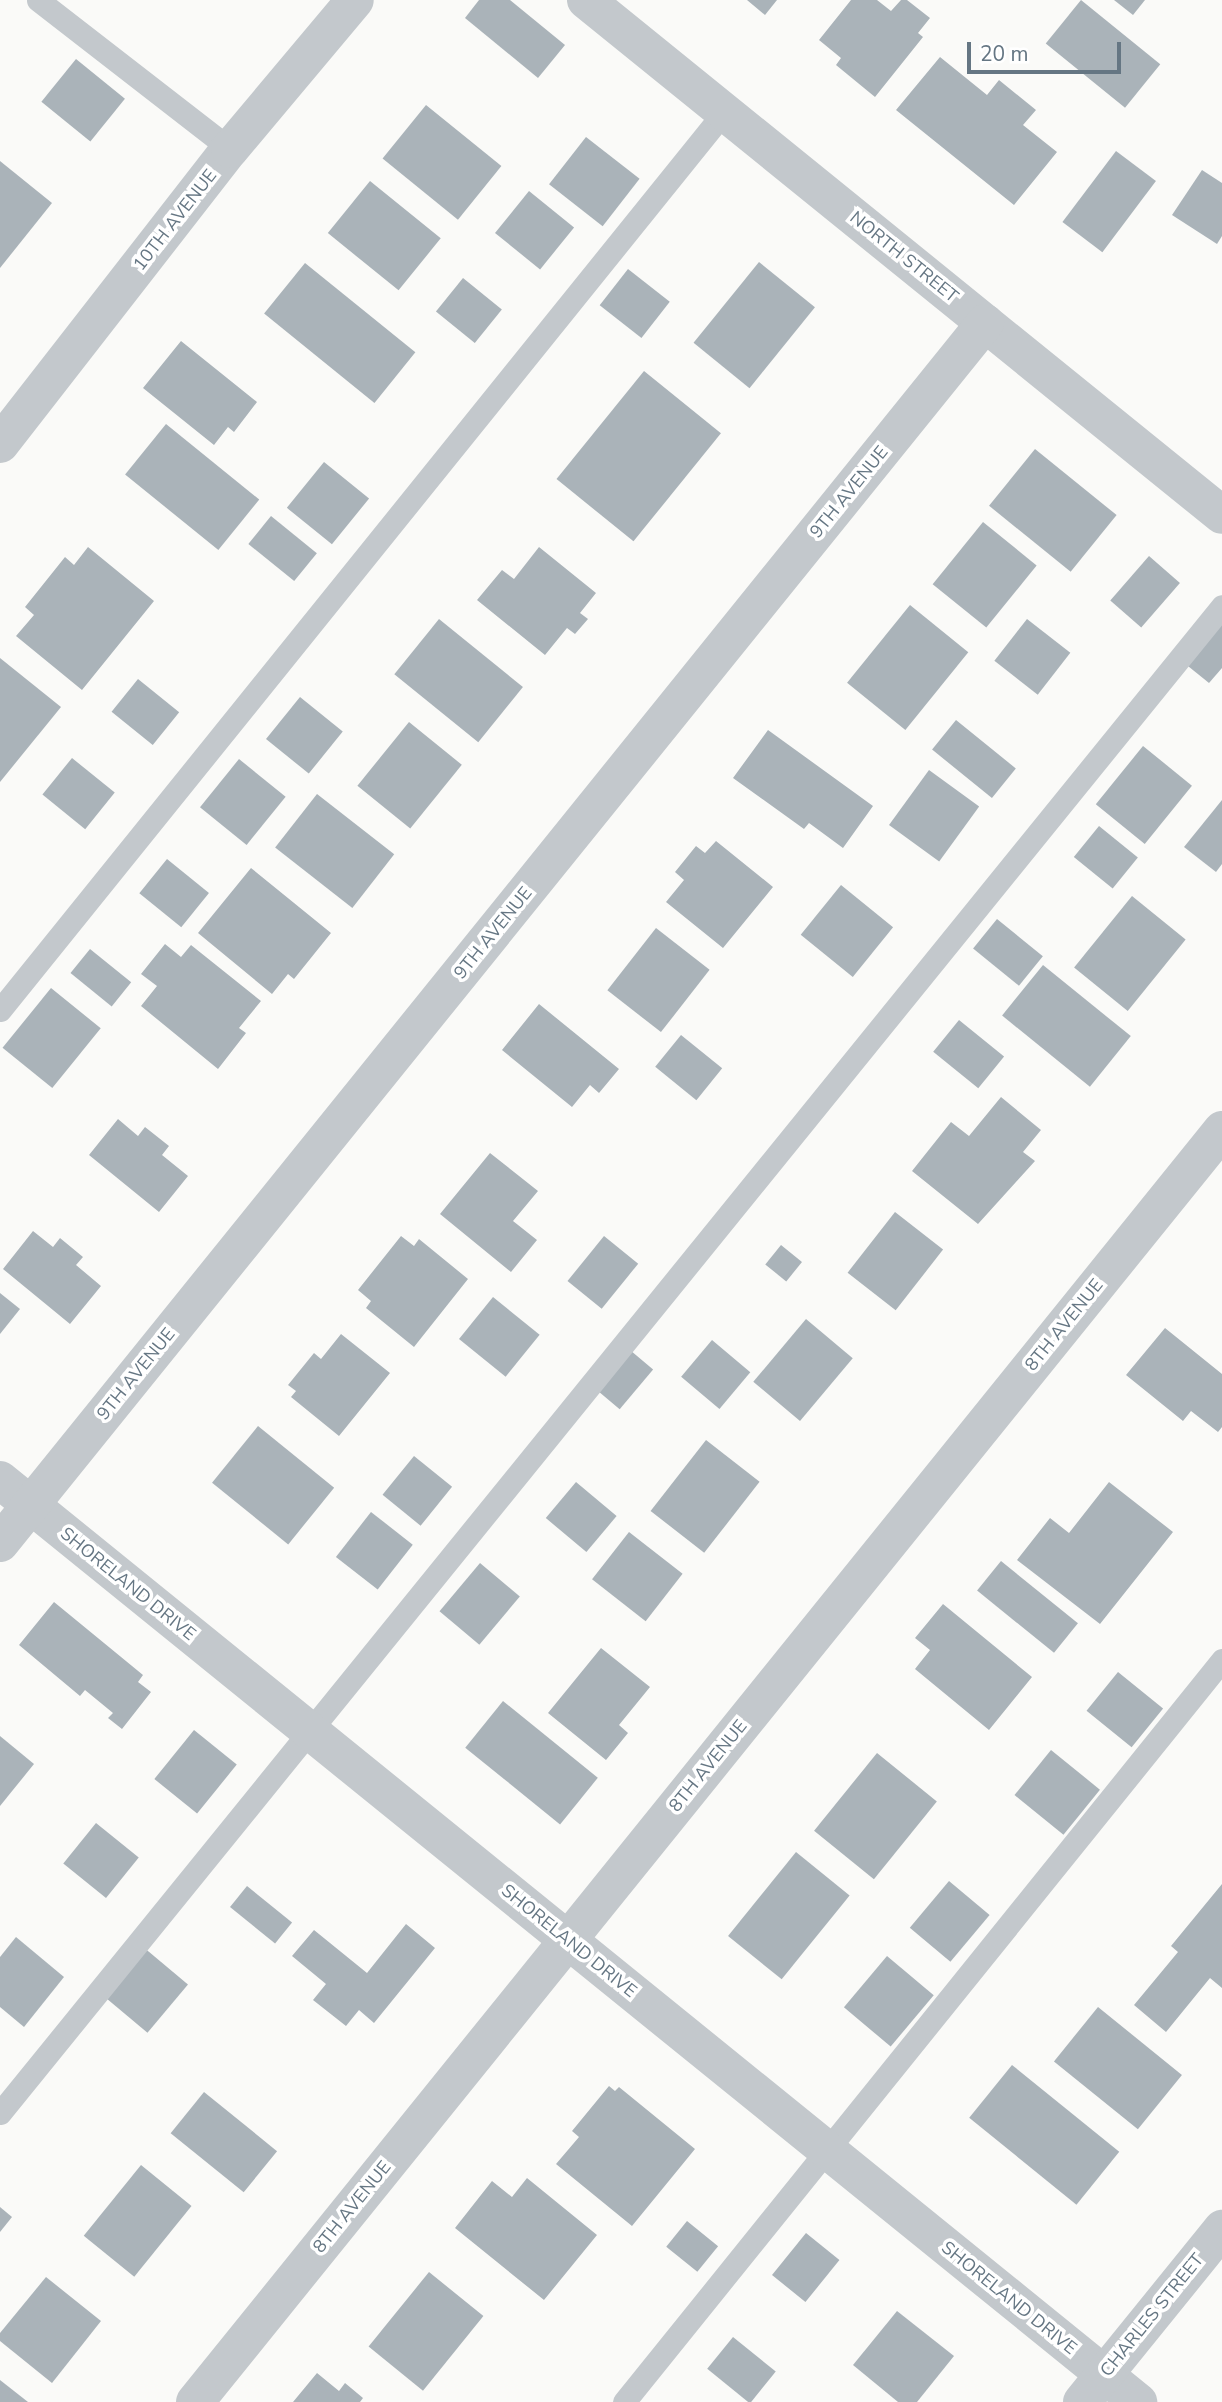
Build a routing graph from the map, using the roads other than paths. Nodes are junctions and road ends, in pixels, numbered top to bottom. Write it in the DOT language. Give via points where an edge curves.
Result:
graph roads {
  1 [pos="38,0"];
  2 [pos="355,0"];
  3 [pos="586,0"];
  4 [pos="724,112"];
  5 [pos="230,149"];
  6 [pos="985,323"];
  7 [pos="0,444"];
  8 [pos="1222,515"];
  9 [pos="1222,606"];
  10 [pos="0,1010"];
  11 [pos="1222,1130"];
  12 [pos="0,1479"];
  13 [pos="31,1505"];
  14 [pos="0,1543"];
  15 [pos="1222,1660"];
  16 [pos="307,1730"];
  17 [pos="567,1940"];
  18 [pos="0,2113"];
  19 [pos="828,2150"];
  20 [pos="1222,2229"];
  21 [pos="1093,2388"];
  22 [pos="195,2402"];
  23 [pos="624,2402"];
  24 [pos="1138,2402"];
  1 -- 5 [label="lane"];
  2 -- 5 [label="street, 10TH AVENUE"];
  3 -- 4 [label="street, NORTH STREET"];
  4 -- 6 [label="street, NORTH STREET"];
  4 -- 10 [label="lane"];
  5 -- 7 [label="street, 10TH AVENUE"];
  6 -- 8 [label="street, NORTH STREET"];
  6 -- 13 [label="street, 9TH AVENUE"];
  9 -- 16 [label="lane"];
  11 -- 17 [label="street, 8TH AVENUE"];
  12 -- 13 [label="street, SHORELAND DRIVE"];
  13 -- 14 [label="street, 9TH AVENUE"];
  13 -- 16 [label="street, SHORELAND DRIVE"];
  15 -- 19 [label="lane"];
  16 -- 17 [label="street, SHORELAND DRIVE"];
  16 -- 18 [label="lane"];
  17 -- 19 [label="street, SHORELAND DRIVE"];
  17 -- 22 [label="street, 8TH AVENUE"];
  19 -- 21 [label="street, SHORELAND DRIVE"];
  19 -- 23 [label="lane"];
  20 -- 21 [label="street, CHARLES STREET"];
  21 -- 24 [label="street, SHORELAND DRIVE"];
}
